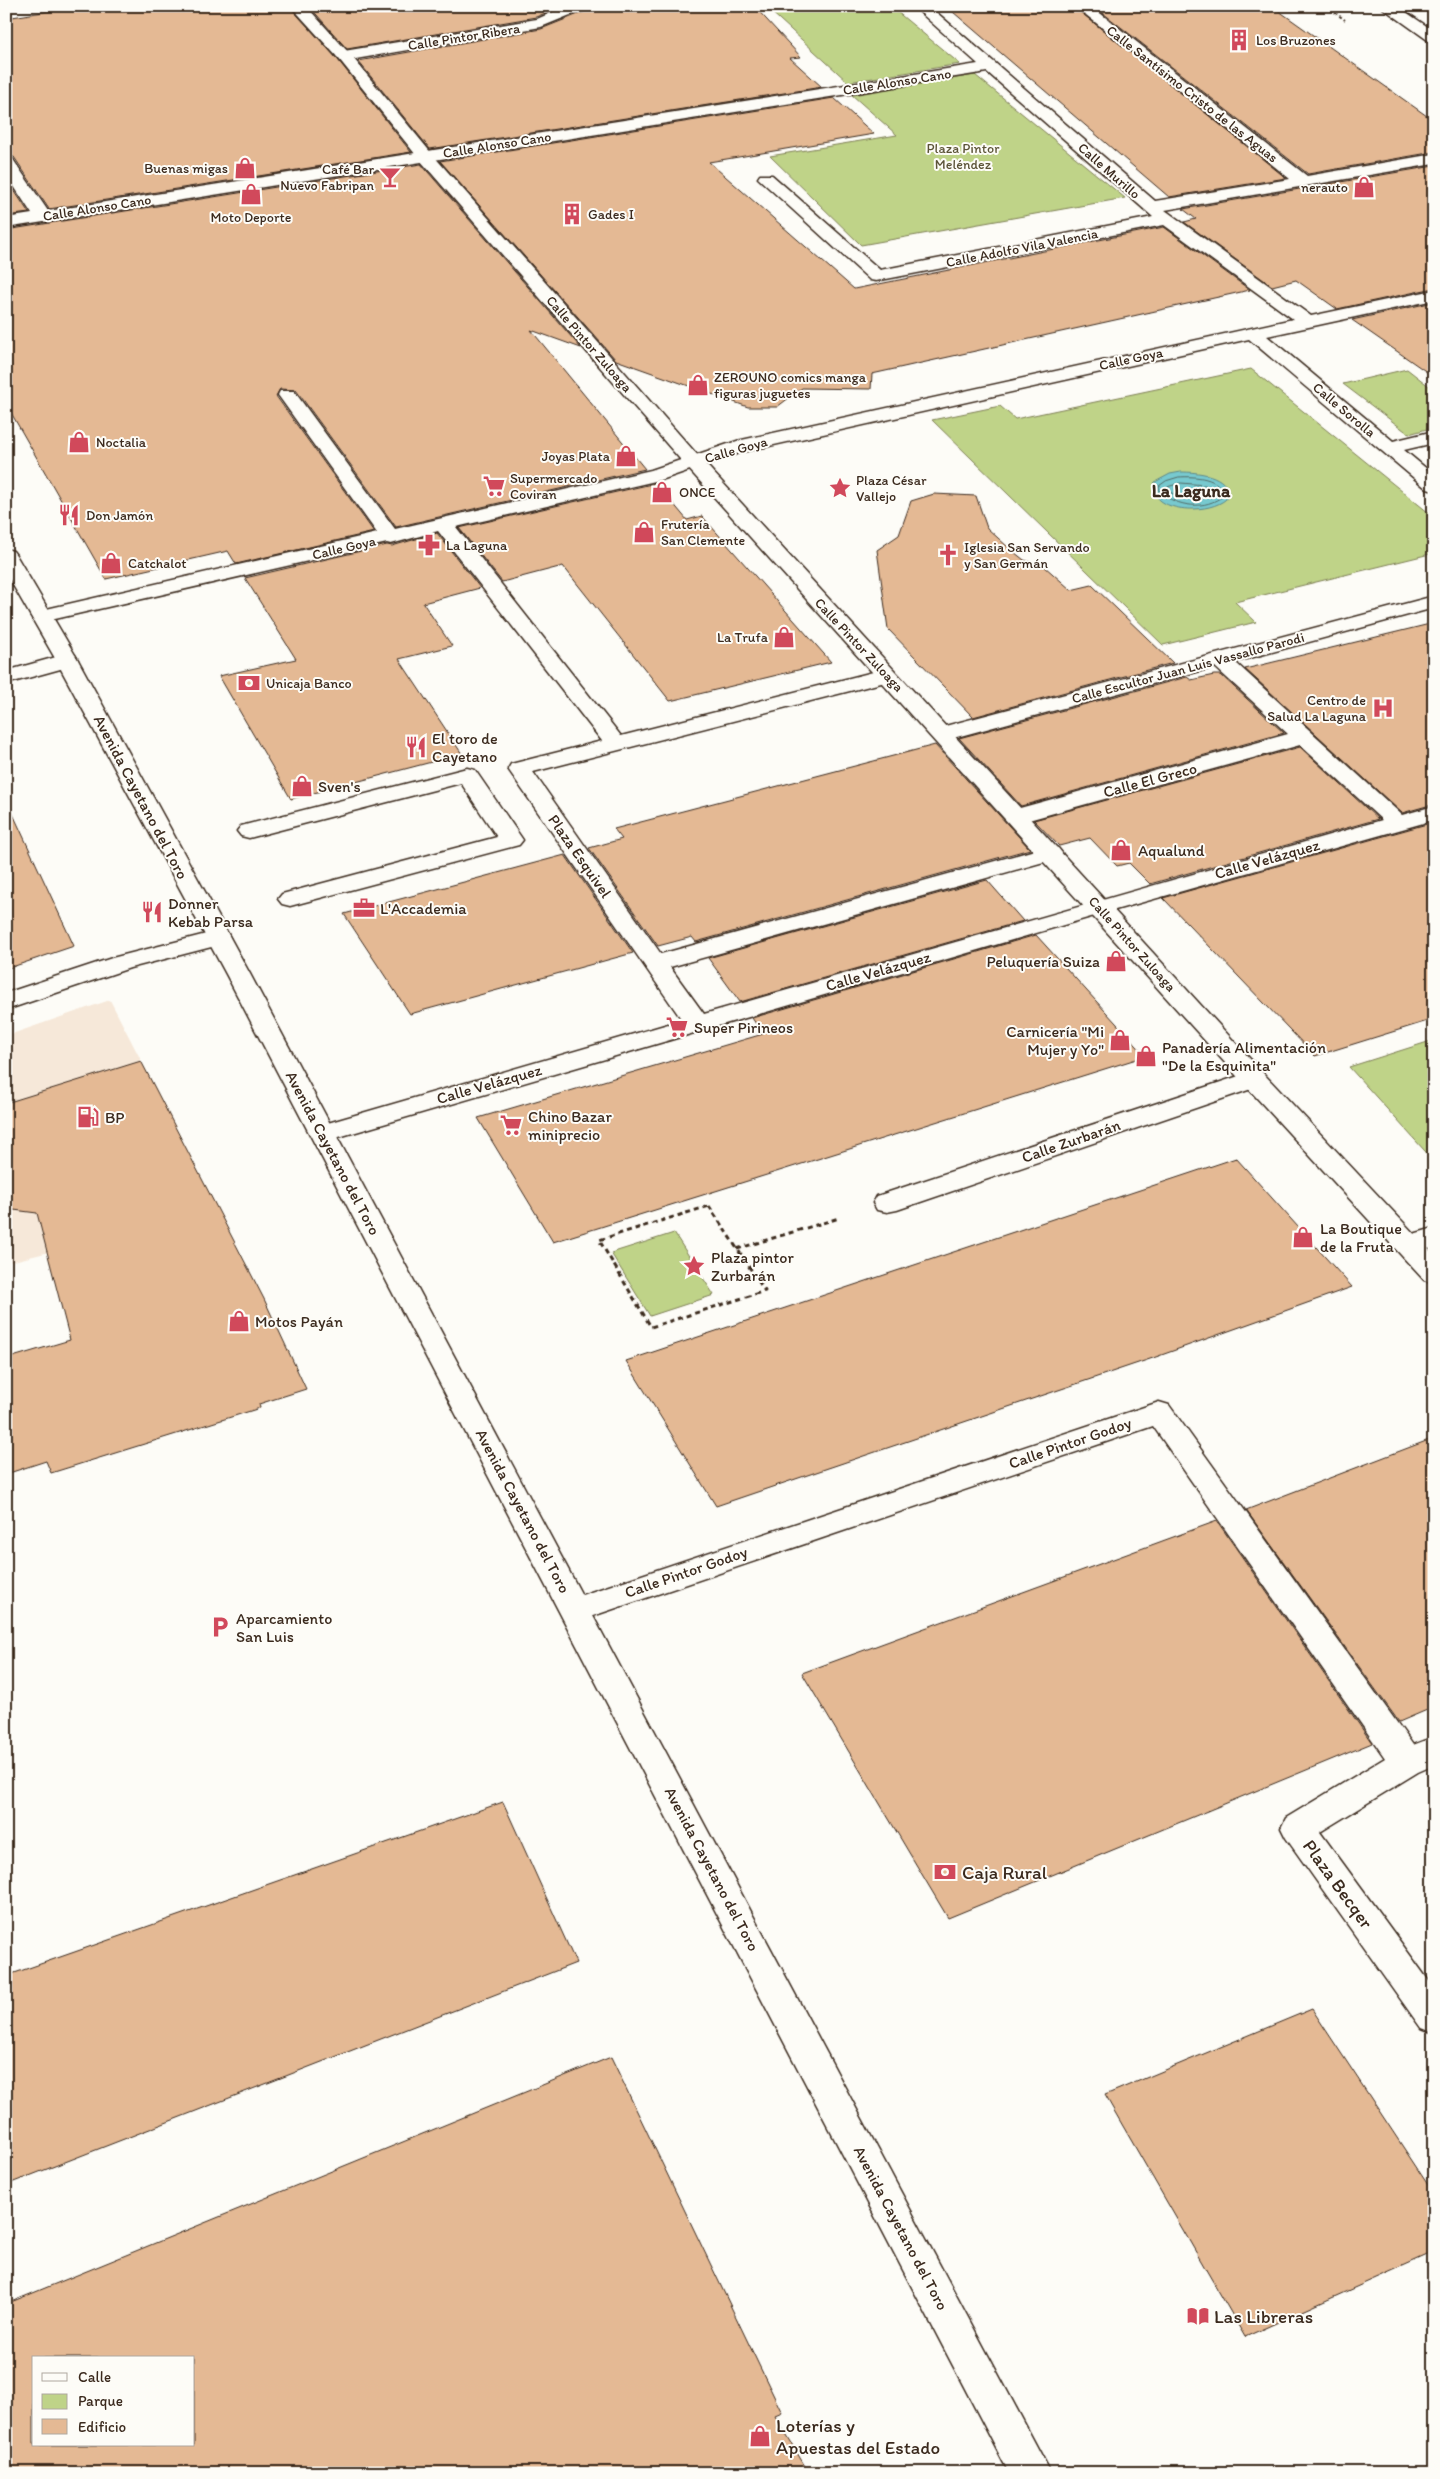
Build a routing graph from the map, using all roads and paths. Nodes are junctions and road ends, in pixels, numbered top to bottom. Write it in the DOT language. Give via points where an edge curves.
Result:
graph roads {
  1 [pos="298,6"];
  2 [pos="580,6"];
  3 [pos="920,6"];
  4 [pos="1082,6"];
  5 [pos="1387,6"];
  6 [pos="1434,38"];
  7 [pos="344,56"];
  8 [pos="988,67"];
  9 [pos="426,157"];
  10 [pos="1434,159"];
  11 [pos="6,161"];
  12 [pos="766,178"];
  13 [pos="1302,181"];
  14 [pos="1151,207"];
  15 [pos="43,217"];
  16 [pos="1168,219"];
  17 [pos="6,223"];
  18 [pos="1434,295"];
  19 [pos="1308,322"];
  20 [pos="1254,334"];
  21 [pos="287,395"];
  22 [pos="1434,437"];
  23 [pos="1389,448"];
  24 [pos="693,462"];
  25 [pos="1434,485"];
  26 [pos="444,525"];
  27 [pos="391,538"];
  28 [pos="6,555"];
  29 [pos="1434,602"];
  30 [pos="42,616"];
  31 [pos="67,660"];
  32 [pos="1220,660"];
  33 [pos="885,675"];
  34 [pos="6,678"];
  35 [pos="942,734"];
  36 [pos="1293,740"];
  37 [pos="615,743"];
  38 [pos="1434,812"];
  39 [pos="1017,816"];
  40 [pos="1397,822"];
  41 [pos="249,831"];
  42 [pos="1050,853"];
  43 [pos="290,899"];
  44 [pos="1099,907"];
  45 [pos="218,938"];
  46 [pos="655,963"];
  47 [pos="6,1002"];
  48 [pos="697,1023"];
  49 [pos="1254,1079"];
  50 [pos="323,1133"];
  51 [pos="887,1203"];
  52 [pos="848,1215"];
  53 [pos="1421,1241"];
  54 [pos="737,1249"];
  55 [pos="1434,1272"];
  56 [pos="575,1610"];
  57 [pos="1420,1757"];
  58 [pos="1434,2017"];
  59 [pos="1030,2473"];
  1 -- 7 [label="street, Calle Pintor Zuloaga"];
  2 -- 7 [label="street, Calle Pintor Ribera" via="541,23"];
  3 -- 8 [label="street, Calle Murillo"];
  4 -- 13 [label="street, Calle Santísimo Cristo de las Aguas"];
  5 -- 6 [label="street"];
  7 -- 9 [label="street, Calle Pintor Zuloaga"];
  8 -- 9 [label="street, Calle Alonso Cano"];
  8 -- 14 [label="street, Calle Murillo"];
  9 -- 15 [label="street, Calle Alonso Cano"];
  9 -- 24 [label="street, Calle Pintor Zuloaga"];
  10 -- 13 [label="street"];
  11 -- 15 [label="street"];
  12 -- 16 [label="street, Calle Adolfo Vila Valencia" via="876,276"];
  13 -- 14 [label="street"];
  14 -- 16 [label="street, Calle Murillo"];
  15 -- 17 [label="street, Calle Alonso Cano"];
  16 -- 19 [label="street, Calle Murillo"];
  18 -- 19 [label="street, Calle Goya"];
  19 -- 20 [label="street, Calle Goya"];
  20 -- 23 [label="street, Calle Sorolla"];
  20 -- 24 [label="street, Calle Goya" via="747,445"];
  21 -- 27 [label="street"];
  22 -- 23 [label="street"];
  23 -- 25 [label="street, Calle Sorolla"];
  24 -- 26 [label="street, Calle Goya" via="657,475"];
  24 -- 33 [label="street, Calle Pintor Zuloaga"];
  26 -- 27 [label="street, Calle Goya"];
  26 -- 37 [label="street"];
  27 -- 30 [label="street, Calle Goya"];
  28 -- 30 [label="street, Avenida Cayetano del Toro"];
  29 -- 32 [label="street, Calle Escultor Juan Luis Vassallo Parodi"];
  30 -- 31 [label="street, Avenida Cayetano del Toro"];
  31 -- 34 [label="street"];
  31 -- 45 [label="street, Avenida Cayetano del Toro"];
  32 -- 35 [label="street, Calle Escultor Juan Luis Vassallo Parodi"];
  32 -- 36 [label="street"];
  33 -- 35 [label="street, Calle Pintor Zuloaga"];
  33 -- 37 [label="street, Plaza Esquivel"];
  35 -- 39 [label="street, Calle Pintor Zuloaga"];
  36 -- 39 [label="street, Calle El Greco"];
  36 -- 40 [label="street"];
  37 -- 46 [label="street, Plaza Esquivel" via="519,769"];
  38 -- 40 [label="street, Calle Velázquez"];
  39 -- 42 [label="street, Calle Pintor Zuloaga"];
  40 -- 44 [label="street, Calle Velázquez"];
  41 -- 43 [label="street" via="467,775 511,840"];
  42 -- 44 [label="street, Calle Pintor Zuloaga"];
  42 -- 46 [label="street"];
  44 -- 48 [label="street, Calle Velázquez"];
  44 -- 49 [label="street, Calle Pintor Zuloaga"];
  45 -- 47 [label="street" via="122,963"];
  45 -- 50 [label="street, Avenida Cayetano del Toro"];
  46 -- 48 [label="street, Plaza Esquivel"];
  48 -- 50 [label="street, Calle Velázquez"];
  49 -- 51 [label="street, Calle Zurbarán"];
  49 -- 53 [label="street, Calle Pintor Zuloaga"];
  50 -- 56 [label="street, Avenida Cayetano del Toro"];
  52 -- 54 [label="path"];
  53 -- 55 [label="street, Calle Pintor Zuloaga"];
  54 -- 54 [label="path" via="709,1206 599,1240 651,1326 765,1291"];
  56 -- 57 [label="street, Calle Pintor Godoy" via="1159,1413"];
  56 -- 59 [label="street, Avenida Cayetano del Toro"];
  57 -- 58 [label="street, Plaza Becqer" via="1298,1828"];
}
